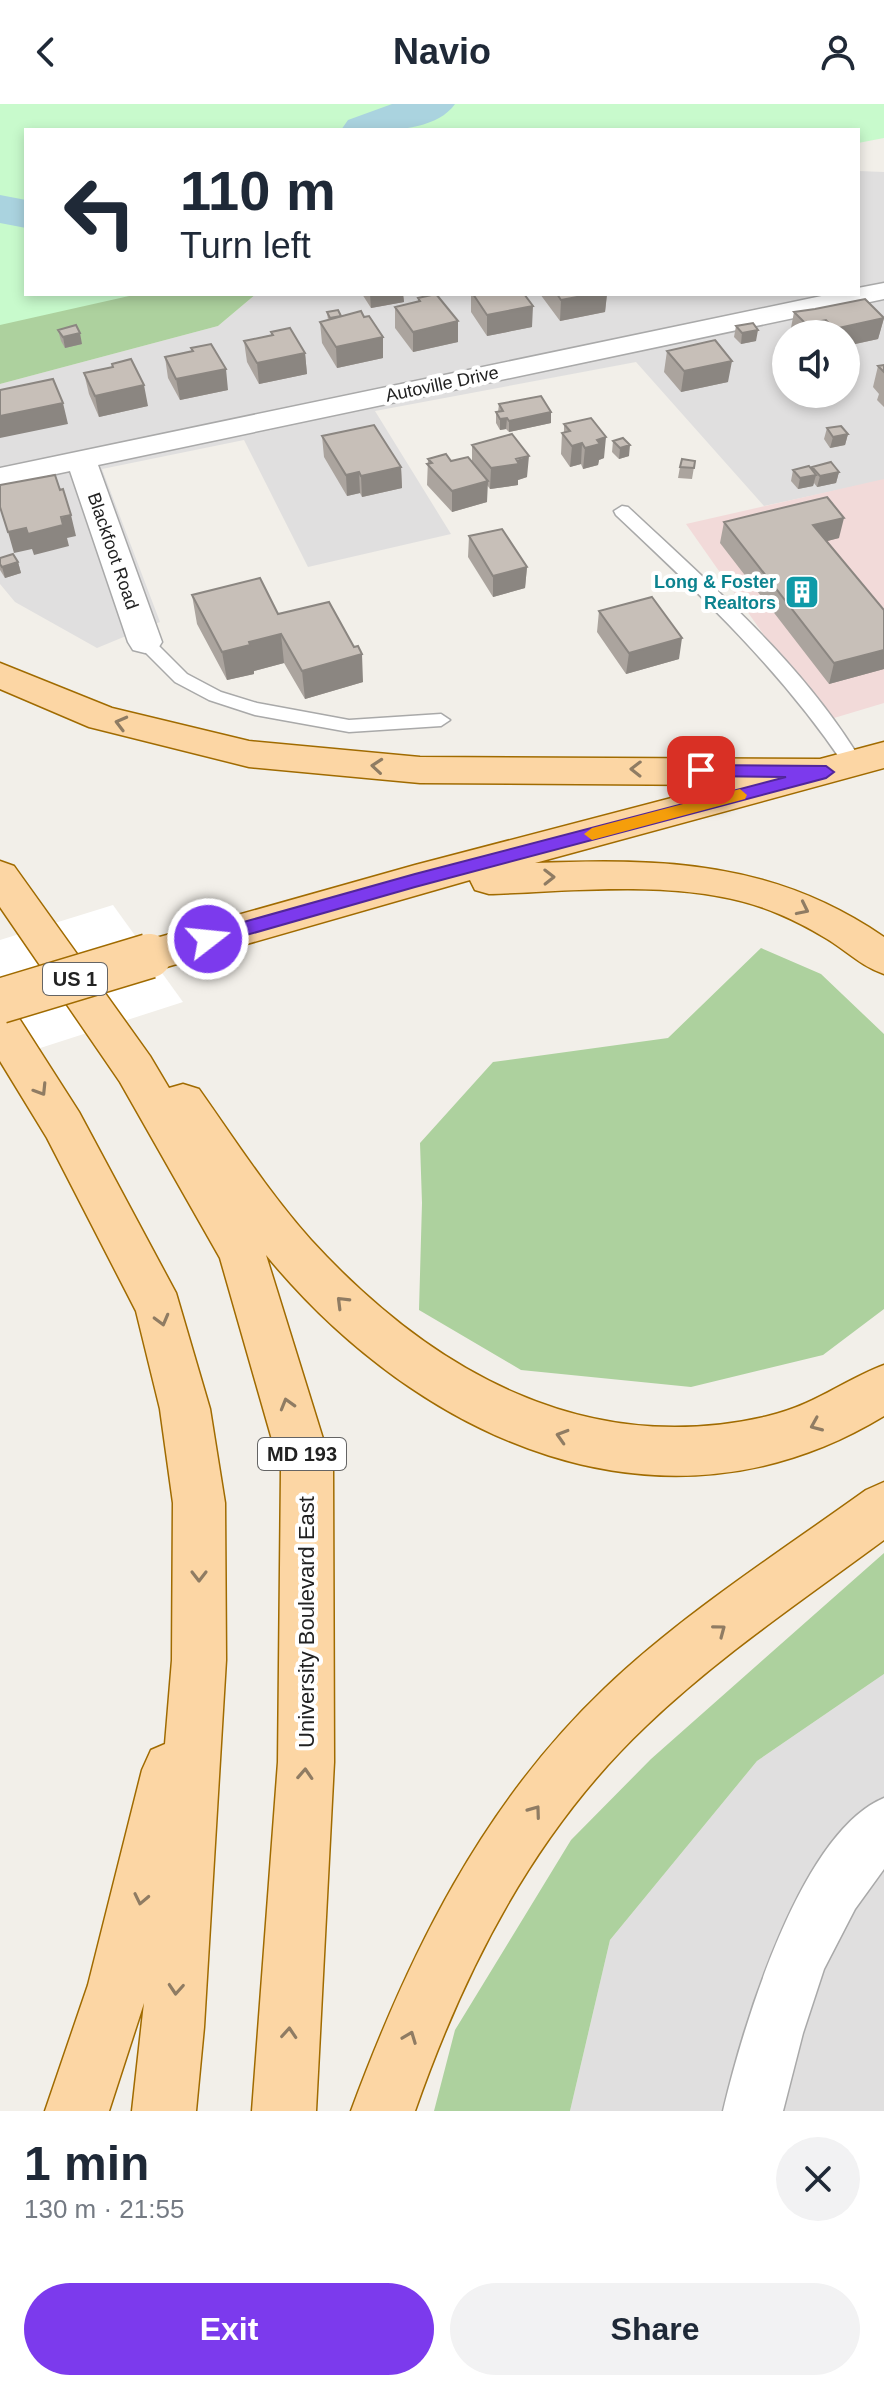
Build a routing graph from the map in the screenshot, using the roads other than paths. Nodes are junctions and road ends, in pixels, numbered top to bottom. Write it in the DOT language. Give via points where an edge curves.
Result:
graph roads {
  1 [pos="881,295"];
  2 [pos="81,459"];
  3 [pos="0,477"];
  4 [pos="622,511"];
  5 [pos="145,642"];
  6 [pos="0,675"];
  7 [pos="441,720"];
  8 [pos="855,764"];
  9 [pos="0,857"];
  10 [pos="0,876"];
  11 [pos="415,880"];
  12 [pos="884,958"];
  13 [pos="0,1001"];
  14 [pos="0,1024"];
  15 [pos="884,1388"];
  16 [pos="884,1508"];
  17 [pos="199,1660"];
  18 [pos="884,1826"];
  19 [pos="77,2111"];
  20 [pos="164,2111"];
  21 [pos="284,2111"];
  22 [pos="383,2111"];
  23 [pos="753,2111"];
  1 -- 2 [label="street, Autoville Drive"];
  2 -- 3 [label="street, Autoville Drive"];
  2 -- 5 [label="street, Blackfoot Road"];
  4 -- 8 [label="lane" via="769,653"];
  5 -- 7 [label="lane" via="181,678 255,709 349,726"];
  8 -- 6 [label="main road, one-way" via="420,770 249,754 102,718"];
  8 -- 11 [label="main road, US 1"];
  15 -- 9 [label="main road, one-way" via="855,1410 791,1436 668,1453 600,1447 534,1427 472,1398 355,1315 294,1254"];
  21 -- 10 [label="main road, University Boulevard East / MD 193, one-way" via="306,1762 307,1471 242,1252 135,1069"];
  11 -- 12 [label="main road, one-way" via="690,876 782,898"];
  11 -- 13 [label="main road, US 1, bridge"];
  14 -- 17 [label="main road, one-way" via="63,1125 159,1308 185,1409 199,1503"];
  22 -- 16 [label="main road, one-way" via="425,1996 470,1908 563,1774 624,1709 690,1651"];
  17 -- 19 [label="main road, one-way" via="135,1930 98,2059"];
  17 -- 20 [label="main road, one-way"];
  18 -- 23 [label="street" via="852,1859 808,1935 771,2032"];
}
